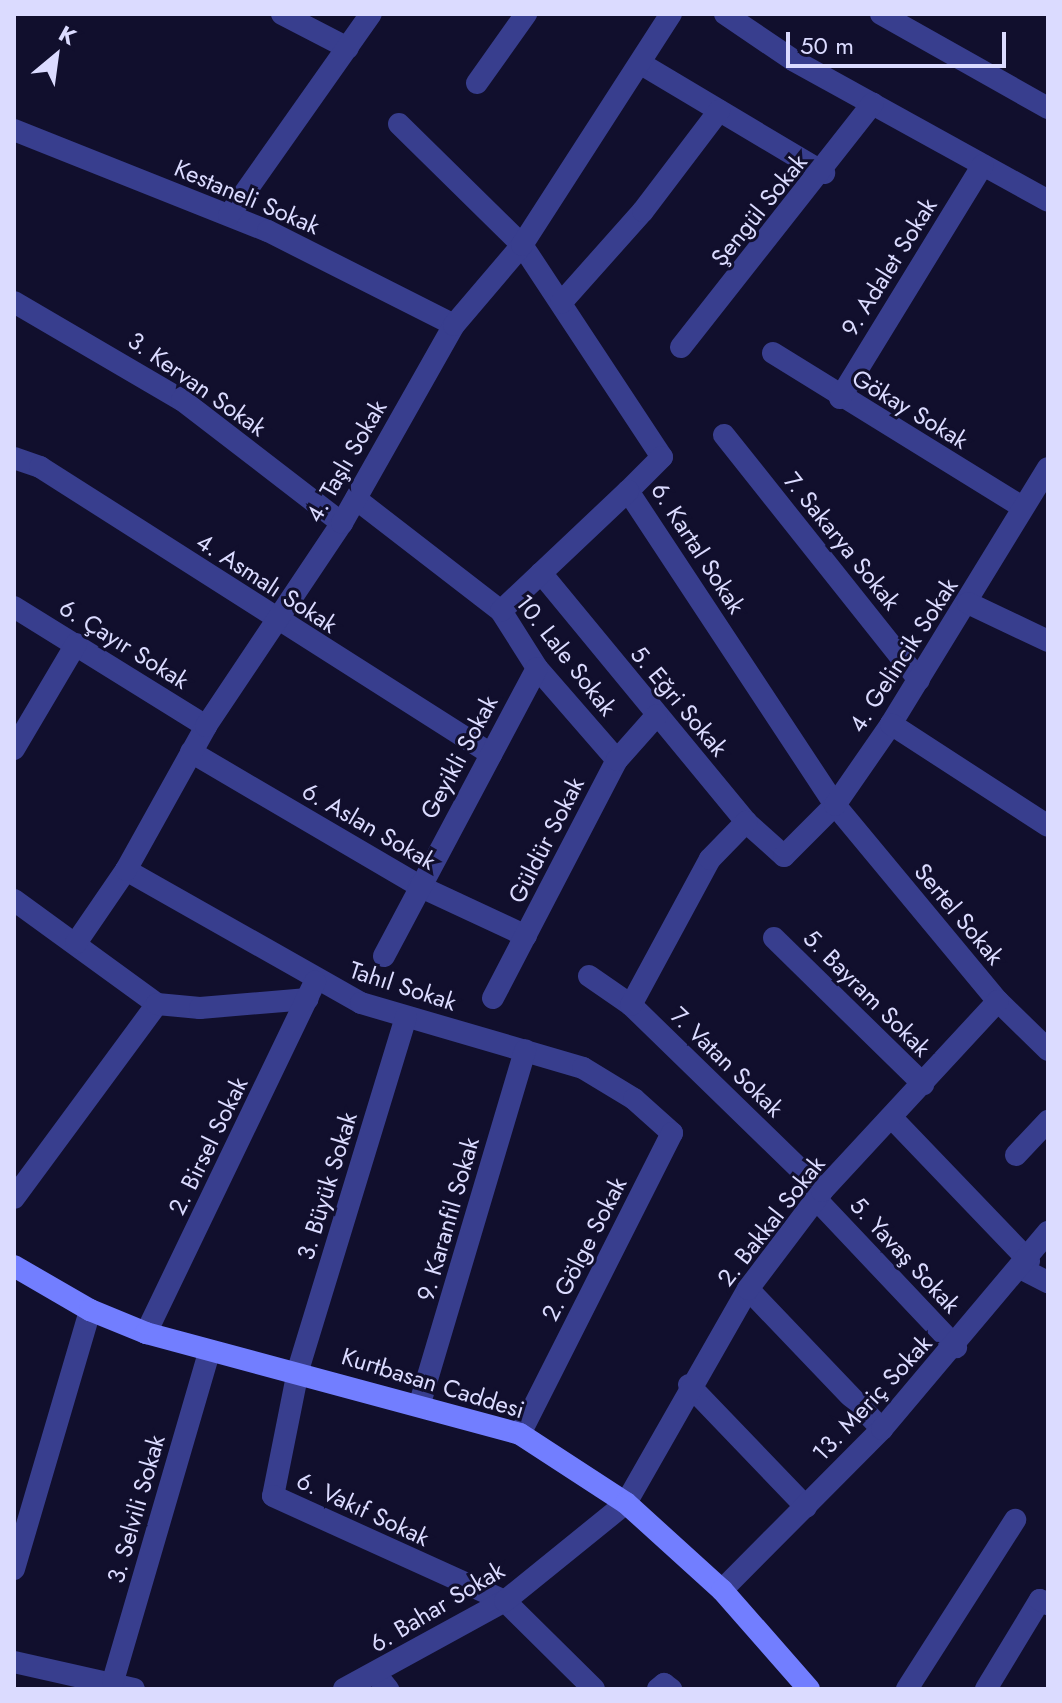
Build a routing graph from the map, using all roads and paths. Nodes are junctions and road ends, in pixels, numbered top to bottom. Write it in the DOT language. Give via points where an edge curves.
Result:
graph roads {
  1 [pos="282,14"];
  2 [pos="371,14"];
  3 [pos="526,14"];
  4 [pos="671,14"];
  5 [pos="725,14"];
  6 [pos="888,16"];
  7 [pos="348,48"];
  8 [pos="643,65"];
  9 [pos="477,83"];
  10 [pos="873,103"];
  11 [pos="1048,108"];
  12 [pos="719,111"];
  13 [pos="399,124"];
  14 [pos="14,130"];
  15 [pos="983,165"];
  16 [pos="824,173"];
  17 [pos="1048,201"];
  18 [pos="229,215"];
  19 [pos="522,245"];
  20 [pos="14,302"];
  21 [pos="561,303"];
  22 [pos="454,325"];
  23 [pos="681,347"];
  24 [pos="773,353"];
  25 [pos="840,398"];
  26 [pos="724,435"];
  27 [pos="14,458"];
  28 [pos="1044,481"];
  29 [pos="628,491"];
  30 [pos="356,499"];
  31 [pos="1022,507"];
  32 [pos="342,523"];
  33 [pos="541,573"];
  34 [pos="968,603"];
  35 [pos="14,607"];
  36 [pos="501,611"];
  37 [pos="274,620"];
  38 [pos="1048,641"];
  39 [pos="76,644"];
  40 [pos="537,668"];
  41 [pos="919,680"];
  42 [pos="657,715"];
  43 [pos="891,724"];
  44 [pos="206,726"];
  45 [pos="14,749"];
  46 [pos="191,752"];
  47 [pos="491,754"];
  48 [pos="617,760"];
  49 [pos="835,805"];
  50 [pos="746,822"];
  51 [pos="1048,826"];
  52 [pos="784,856"];
  53 [pos="126,870"];
  54 [pos="419,886"];
  55 [pos="14,900"];
  56 [pos="526,936"];
  57 [pos="774,938"];
  58 [pos="76,943"];
  59 [pos="384,956"];
  60 [pos="589,976"];
  61 [pos="312,990"];
  62 [pos="493,998"];
  63 [pos="998,1001"];
  64 [pos="157,1004"];
  65 [pos="631,1005"];
  66 [pos="406,1017"];
  67 [pos="525,1050"];
  68 [pos="1048,1050"];
  69 [pos="923,1084"];
  70 [pos="634,1099"];
  71 [pos="892,1118"];
  72 [pos="1048,1121"];
  73 [pos="1016,1155"];
  74 [pos="819,1195"];
  75 [pos="14,1198"];
  76 [pos="1048,1232"];
  77 [pos="1026,1265"];
  78 [pos="14,1266"];
  79 [pos="1048,1282"];
  80 [pos="748,1289"];
  81 [pos="90,1310"];
  82 [pos="146,1333"];
  83 [pos="956,1347"];
  84 [pos="209,1352"];
  85 [pos="298,1371"];
  86 [pos="689,1385"];
  87 [pos="420,1403"];
  88 [pos="882,1429"];
  89 [pos="520,1434"];
  90 [pos="626,1503"];
  91 [pos="806,1507"];
  92 [pos="1015,1520"];
  93 [pos="14,1569"];
  94 [pos="722,1590"];
  95 [pos="505,1601"];
  96 [pos="1048,1604"];
  97 [pos="14,1662"];
  98 [pos="113,1681"];
  99 [pos="382,1681"];
  100 [pos="801,1684"];
  101 [pos="134,1689"];
  102 [pos="344,1689"];
  103 [pos="594,1689"];
  104 [pos="658,1689"];
  105 [pos="671,1689"];
  106 [pos="907,1689"];
  107 [pos="986,1689"];
  1 -- 7 [label="street"];
  2 -- 7 [label="street"];
  3 -- 9 [label="street"];
  4 -- 8 [label="street, 4. Taşlı Sokak"];
  5 -- 10 [label="street"];
  6 -- 11 [label="street"];
  7 -- 18 [label="street"];
  8 -- 12 [label="street"];
  8 -- 19 [label="street, 4. Taşlı Sokak"];
  10 -- 15 [label="street"];
  10 -- 16 [label="street, Şengül Sokak"];
  12 -- 16 [label="street"];
  12 -- 21 [label="street" via="643,211"];
  13 -- 19 [label="street, 6. Kartal Sokak"];
  14 -- 18 [label="street, Kestaneli Sokak"];
  15 -- 17 [label="street"];
  15 -- 25 [label="street, 9. Adalet Sokak"];
  16 -- 23 [label="street, Şengül Sokak"];
  18 -- 22 [label="street, Kestaneli Sokak"];
  19 -- 21 [label="street, 6. Kartal Sokak"];
  19 -- 22 [label="street, 4. Taşlı Sokak"];
  20 -- 32 [label="street, 3. Kervan Sokak" via="182,400"];
  21 -- 29 [label="street, 6. Kartal Sokak" via="662,457"];
  22 -- 30 [label="street, 4. Taşlı Sokak"];
  24 -- 25 [label="street, Gökay Sokak"];
  25 -- 31 [label="street, Gökay Sokak"];
  26 -- 41 [label="street, 7. Sakarya Sokak"];
  27 -- 37 [label="street, 4. Asmalı Sokak" via="40,467"];
  28 -- 31 [label="street, 4. Gelincik Sokak"];
  29 -- 33 [label="street"];
  29 -- 49 [label="street, 6. Kartal Sokak"];
  30 -- 32 [label="street, 4. Taşlı Sokak"];
  30 -- 36 [label="street, 10. Lale Sokak"];
  31 -- 34 [label="street, 4. Gelincik Sokak"];
  32 -- 37 [label="street, 4. Taşlı Sokak"];
  33 -- 36 [label="street"];
  33 -- 42 [label="street, 5. Eğri Sokak"];
  34 -- 38 [label="street"];
  34 -- 41 [label="street, 4. Gelincik Sokak"];
  35 -- 39 [label="street, 6. Çayır Sokak"];
  36 -- 40 [label="street, 10. Lale Sokak"];
  37 -- 44 [label="street, 4. Taşlı Sokak"];
  37 -- 47 [label="street, 4. Asmalı Sokak"];
  39 -- 44 [label="street, 6. Çayır Sokak"];
  39 -- 45 [label="street"];
  40 -- 47 [label="street, Geyikli Sokak"];
  40 -- 48 [label="street, 10. Lale Sokak"];
  41 -- 43 [label="street, 4. Gelincik Sokak"];
  42 -- 48 [label="street, Güldür Sokak"];
  42 -- 50 [label="street, 5. Eğri Sokak"];
  43 -- 49 [label="street, 4. Gelincik Sokak"];
  43 -- 51 [label="street"];
  44 -- 46 [label="street, 4. Taşlı Sokak"];
  46 -- 53 [label="street, 4. Taşlı Sokak"];
  46 -- 54 [label="street, 6. Aslan Sokak"];
  47 -- 54 [label="street, Geyikli Sokak"];
  48 -- 56 [label="street, Güldür Sokak"];
  49 -- 52 [label="street, 4. Gelincik Sokak"];
  49 -- 63 [label="street, Sertel Sokak"];
  50 -- 52 [label="street, 5. Eğri Sokak"];
  50 -- 65 [label="street" via="710,859"];
  53 -- 58 [label="street, 4. Taşlı Sokak"];
  53 -- 61 [label="street, Tahıl Sokak"];
  54 -- 56 [label="street, 6. Aslan Sokak"];
  54 -- 59 [label="street, Geyikli Sokak"];
  55 -- 58 [label="street"];
  56 -- 62 [label="street, Güldür Sokak"];
  57 -- 69 [label="street, 5. Bayram Sokak"];
  58 -- 64 [label="street"];
  60 -- 65 [label="street, 7. Vatan Sokak"];
  61 -- 64 [label="street" via="200,1008"];
  61 -- 66 [label="street, Tahıl Sokak"];
  61 -- 82 [label="street, 2. Birsel Sokak"];
  63 -- 68 [label="street, Sertel Sokak"];
  63 -- 69 [label="street, 2. Bakkal Sokak"];
  64 -- 75 [label="street"];
  65 -- 74 [label="street, 7. Vatan Sokak"];
  66 -- 67 [label="street, Tahıl Sokak"];
  66 -- 85 [label="street, 3. Büyük Sokak"];
  67 -- 70 [label="street, Tahıl Sokak" via="583,1068"];
  67 -- 87 [label="street, 9. Karanfil Sokak"];
  69 -- 71 [label="street, 2. Bakkal Sokak"];
  70 -- 89 [label="street, 2. Gölge Sokak" via="672,1133"];
  71 -- 74 [label="street, 2. Bakkal Sokak"];
  71 -- 77 [label="street"];
  72 -- 73 [label="street"];
  74 -- 80 [label="street, 2. Bakkal Sokak"];
  74 -- 83 [label="street, 5. Yavaş Sokak"];
  76 -- 77 [label="street, 13. Meriç Sokak"];
  77 -- 79 [label="street"];
  77 -- 83 [label="street, 13. Meriç Sokak"];
  78 -- 81 [label="main road, Kurtbasan Caddesi"];
  80 -- 86 [label="street, 2. Bakkal Sokak"];
  80 -- 88 [label="street"];
  81 -- 82 [label="main road, Kurtbasan Caddesi"];
  81 -- 93 [label="street"];
  82 -- 84 [label="main road, Kurtbasan Caddesi"];
  83 -- 88 [label="street, 13. Meriç Sokak"];
  84 -- 85 [label="main road, Kurtbasan Caddesi"];
  84 -- 98 [label="street, 3. Selvili Sokak"];
  85 -- 87 [label="main road, Kurtbasan Caddesi"];
  85 -- 95 [label="street, 6. Vakıf Sokak" via="273,1496"];
  86 -- 90 [label="street, 2. Bakkal Sokak"];
  86 -- 91 [label="street"];
  87 -- 89 [label="main road, Kurtbasan Caddesi"];
  88 -- 91 [label="street, 13. Meriç Sokak"];
  89 -- 90 [label="main road, Kurtbasan Caddesi"];
  90 -- 94 [label="main road, Kurtbasan Caddesi"];
  90 -- 95 [label="street, 6. Bahar Sokak"];
  91 -- 94 [label="street, 13. Meriç Sokak"];
  92 -- 106 [label="street"];
  94 -- 100 [label="main road, Kurtbasan Caddesi"];
  95 -- 99 [label="street, 6. Bahar Sokak"];
  95 -- 103 [label="street"];
  96 -- 107 [label="street" via="1040,1600"];
  97 -- 98 [label="street"];
  98 -- 101 [label="street"];
  99 -- 102 [label="street, 6. Bahar Sokak"];
  104 -- 105 [label="street" via="664,1684"];
}
